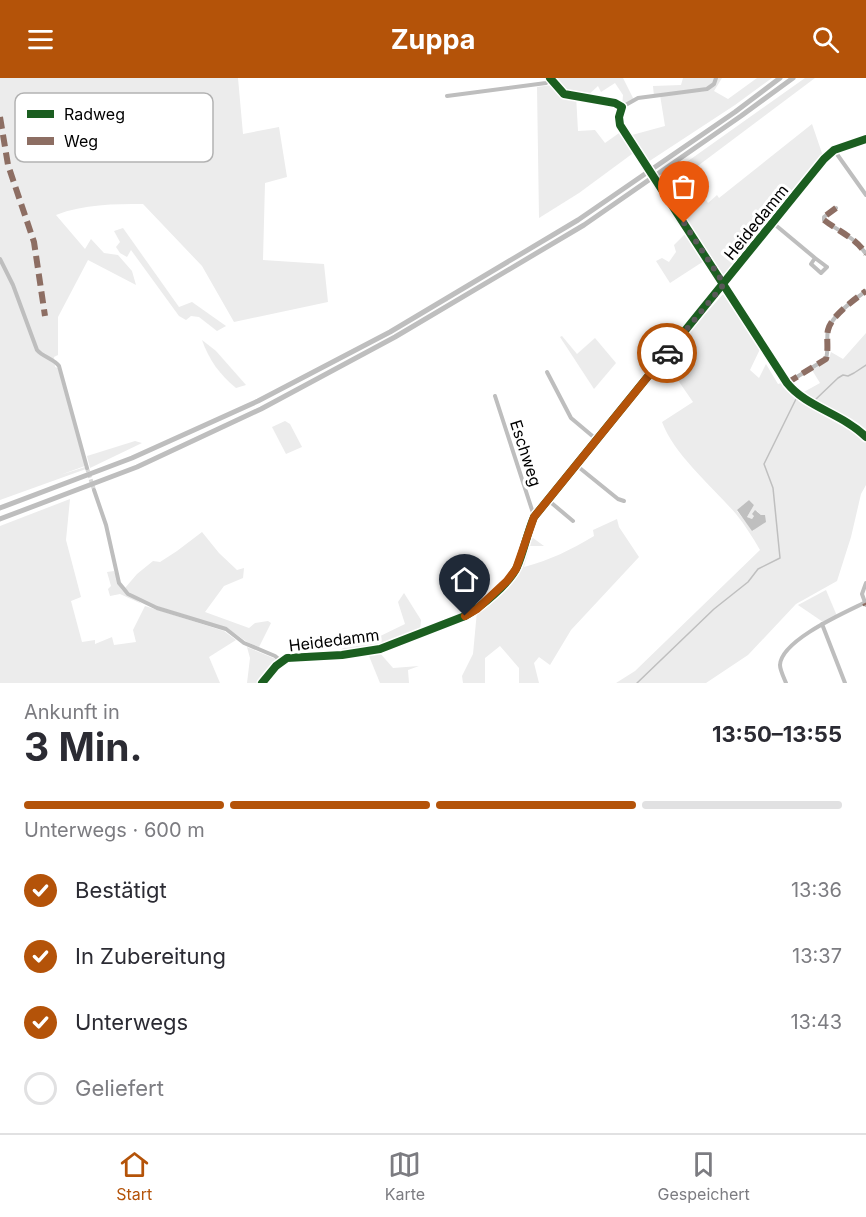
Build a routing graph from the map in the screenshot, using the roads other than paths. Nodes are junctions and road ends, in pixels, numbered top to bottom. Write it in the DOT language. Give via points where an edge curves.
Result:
graph roads {
  1 [pos="716,78"];
  2 [pos="780,78"];
  3 [pos="793,78"];
  4 [pos="551,79"];
  5 [pos="447,96"];
  6 [pos="622,107"];
  7 [pos="866,139"];
  8 [pos="834,150"];
  9 [pos="647,166"];
  10 [pos="658,183"];
  11 [pos="866,195"];
  12 [pos="836,208"];
  13 [pos="773,223"];
  14 [pos="866,254"];
  15 [pos="816,258"];
  16 [pos="0,259"];
  17 [pos="724,284"];
  18 [pos="866,291"];
  19 [pos="547,372"];
  20 [pos="787,383"];
  21 [pos="495,396"];
  22 [pos="866,437"];
  23 [pos="596,439"];
  24 [pos="576,465"];
  25 [pos="87,468"];
  26 [pos="94,490"];
  27 [pos="548,500"];
  28 [pos="624,501"];
  29 [pos="0,508"];
  30 [pos="534,517"];
  31 [pos="0,519"];
  32 [pos="573,521"];
  33 [pos="866,583"];
  34 [pos="866,603"];
  35 [pos="822,624"];
  36 [pos="281,661"];
  37 [pos="262,683"];
  38 [pos="786,683"];
  39 [pos="845,683"];
  1 -- 6 [label="street" via="707,89 638,98"];
  2 -- 29 [label="highway" via="578,220 390,332 258,400 132,458"];
  3 -- 31 [label="highway" via="584,225 395,338 261,409 137,466"];
  4 -- 5 [label="street" via="546,83"];
  4 -- 6 [label="street" via="564,94"];
  6 -- 9 [label="street" via="620,125"];
  7 -- 8 [label="street"];
  8 -- 11 [label="street"];
  8 -- 13 [label="street, Heidedamm"];
  10 -- 17 [label="street"];
  12 -- 14 [label="street" via="824,220"];
  13 -- 15 [label="street"];
  13 -- 17 [label="street, Heidedamm"];
  16 -- 25 [label="street" via="37,350 59,366"];
  17 -- 20 [label="street"];
  17 -- 23 [label="street, Heidedamm"];
  18 -- 20 [label="street" via="831,323 825,359"];
  19 -- 23 [label="street" via="571,418"];
  20 -- 22 [label="street" via="799,395 850,423"];
  21 -- 30 [label="street, Eschweg"];
  23 -- 24 [label="street, Heidedamm"];
  24 -- 27 [label="street, Heidedamm"];
  24 -- 28 [label="street"];
  26 -- 36 [label="street" via="115,569 128,594 157,608 226,629 244,643"];
  27 -- 30 [label="street, Heidedamm"];
  27 -- 32 [label="street"];
  30 -- 36 [label="street, Heidedamm" via="516,569 471,612 380,650"];
  33 -- 34 [label="street" via="862,594"];
  34 -- 35 [label="street"];
  35 -- 38 [label="street" via="796,642 782,658 780,666"];
  35 -- 39 [label="street"];
  36 -- 37 [label="street, Heidedamm"];
}
